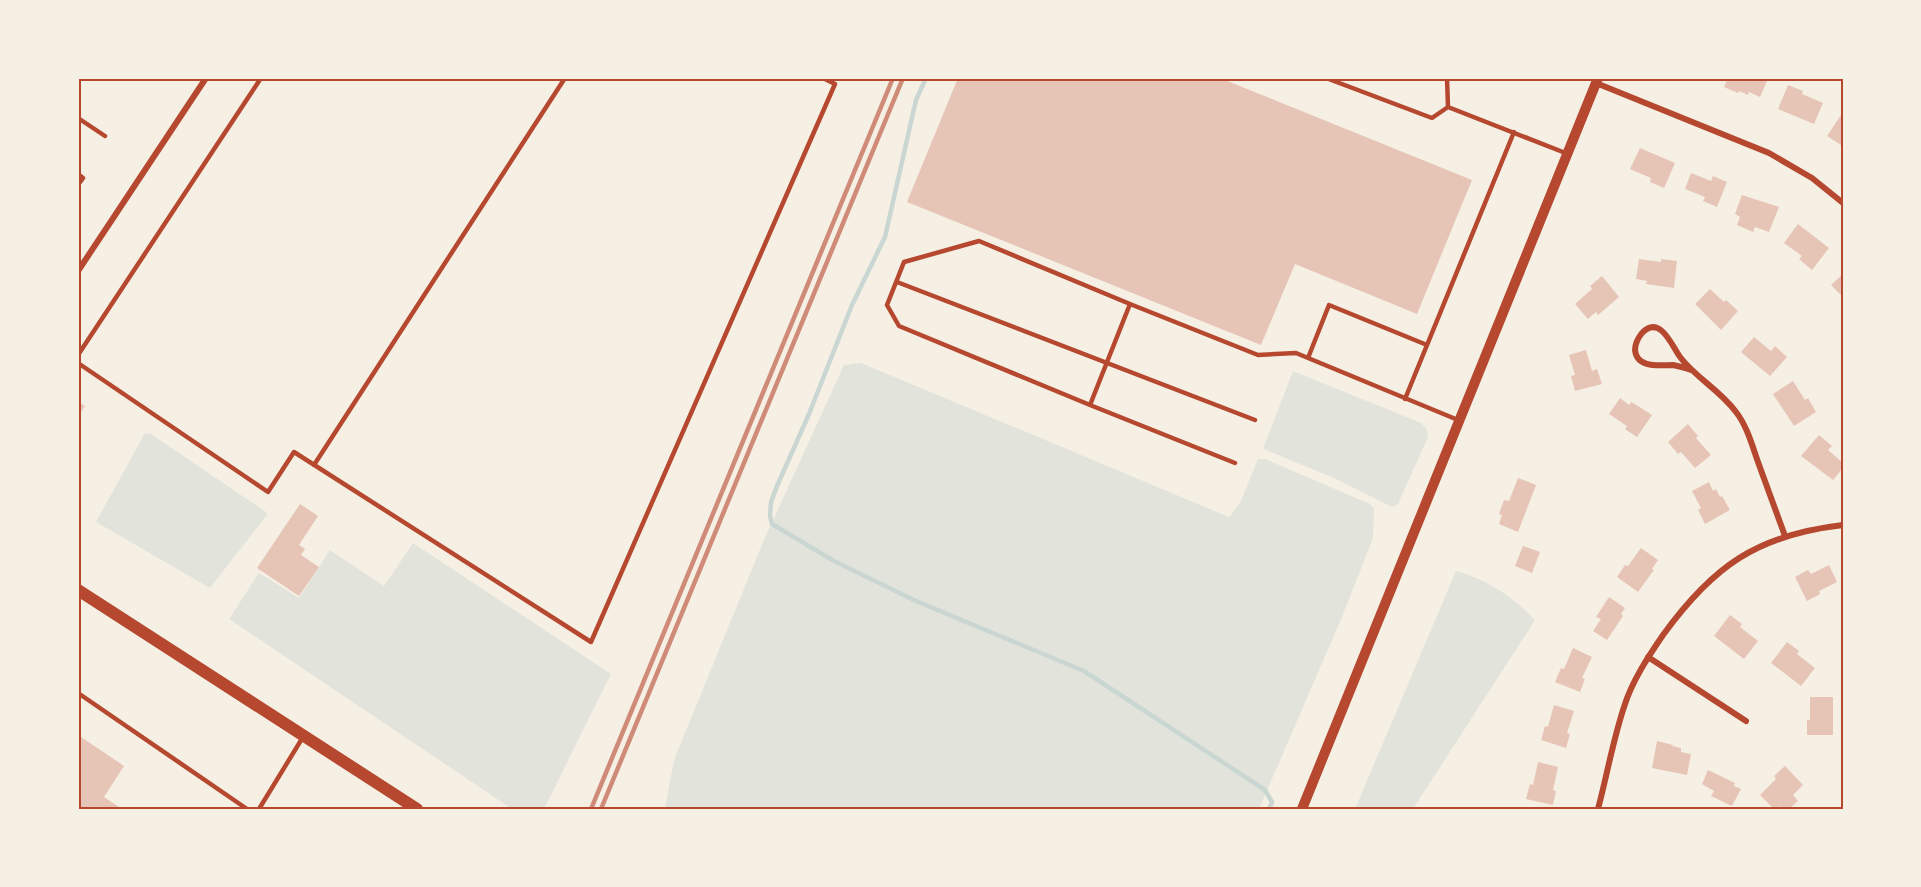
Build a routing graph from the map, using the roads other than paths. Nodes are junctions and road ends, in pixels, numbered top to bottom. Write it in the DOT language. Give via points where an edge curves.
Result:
graph roads {
  1 [pos="206,78"];
  2 [pos="261,78"];
  3 [pos="565,78"];
  4 [pos="822,78"];
  5 [pos="1326,78"];
  6 [pos="1447,78"];
  7 [pos="1597,81"];
  8 [pos="1448,107"];
  9 [pos="78,118"];
  10 [pos="1514,132"];
  11 [pos="105,136"];
  12 [pos="1568,154"];
  13 [pos="78,174"];
  14 [pos="78,186"];
  15 [pos="1843,203"];
  16 [pos="78,271"];
  17 [pos="897,282"];
  18 [pos="1130,304"];
  19 [pos="1427,345"];
  20 [pos="78,355"];
  21 [pos="1308,358"];
  22 [pos="78,363"];
  23 [pos="1107,364"];
  24 [pos="1691,370"];
  25 [pos="1405,399"];
  26 [pos="1090,405"];
  27 [pos="1255,420"];
  28 [pos="1460,422"];
  29 [pos="1235,463"];
  30 [pos="314,465"];
  31 [pos="1843,525"];
  32 [pos="1785,536"];
  33 [pos="78,590"];
  34 [pos="1648,657"];
  35 [pos="78,693"];
  36 [pos="1746,721"];
  37 [pos="304,736"];
  38 [pos="248,809"];
  39 [pos="259,809"];
  40 [pos="417,809"];
  41 [pos="1302,809"];
  42 [pos="1598,809"];
  1 -- 16 [label="street"];
  2 -- 20 [label="lane"];
  3 -- 30 [label="lane"];
  4 -- 30 [label="lane" via="835,84 591,642"];
  5 -- 8 [label="lane" via="1432,118"];
  6 -- 8 [label="lane"];
  7 -- 12 [label="street"];
  7 -- 15 [label="street" via="1769,153 1812,178"];
  8 -- 10 [label="lane"];
  9 -- 11 [label="lane"];
  10 -- 12 [label="lane"];
  10 -- 19 [label="lane"];
  12 -- 28 [label="street"];
  13 -- 14 [label="lane" via="83,178"];
  17 -- 18 [label="lane" via="904,262 979,241"];
  17 -- 23 [label="lane"];
  17 -- 26 [label="lane" via="887,305 899,326"];
  18 -- 21 [label="lane" via="1258,355 1296,353"];
  18 -- 23 [label="lane"];
  19 -- 21 [label="lane" via="1329,305"];
  19 -- 25 [label="lane"];
  21 -- 25 [label="lane"];
  22 -- 30 [label="lane" via="268,492 294,452"];
  23 -- 26 [label="lane"];
  23 -- 27 [label="lane"];
  24 -- 24 [label="street" via="1665,332 1650,328 1640,336 1635,347 1643,363"];
  24 -- 32 [label="street" via="1726,400 1743,422"];
  25 -- 28 [label="lane"];
  26 -- 29 [label="lane"];
  28 -- 41 [label="street"];
  31 -- 32 [label="street"];
  32 -- 34 [label="street" via="1744,554 1713,576 1684,607"];
  33 -- 37 [label="main road"];
  34 -- 36 [label="street"];
  34 -- 42 [label="street" via="1624,706"];
  35 -- 38 [label="lane"];
  37 -- 39 [label="lane"];
  37 -- 40 [label="main road"];
}
